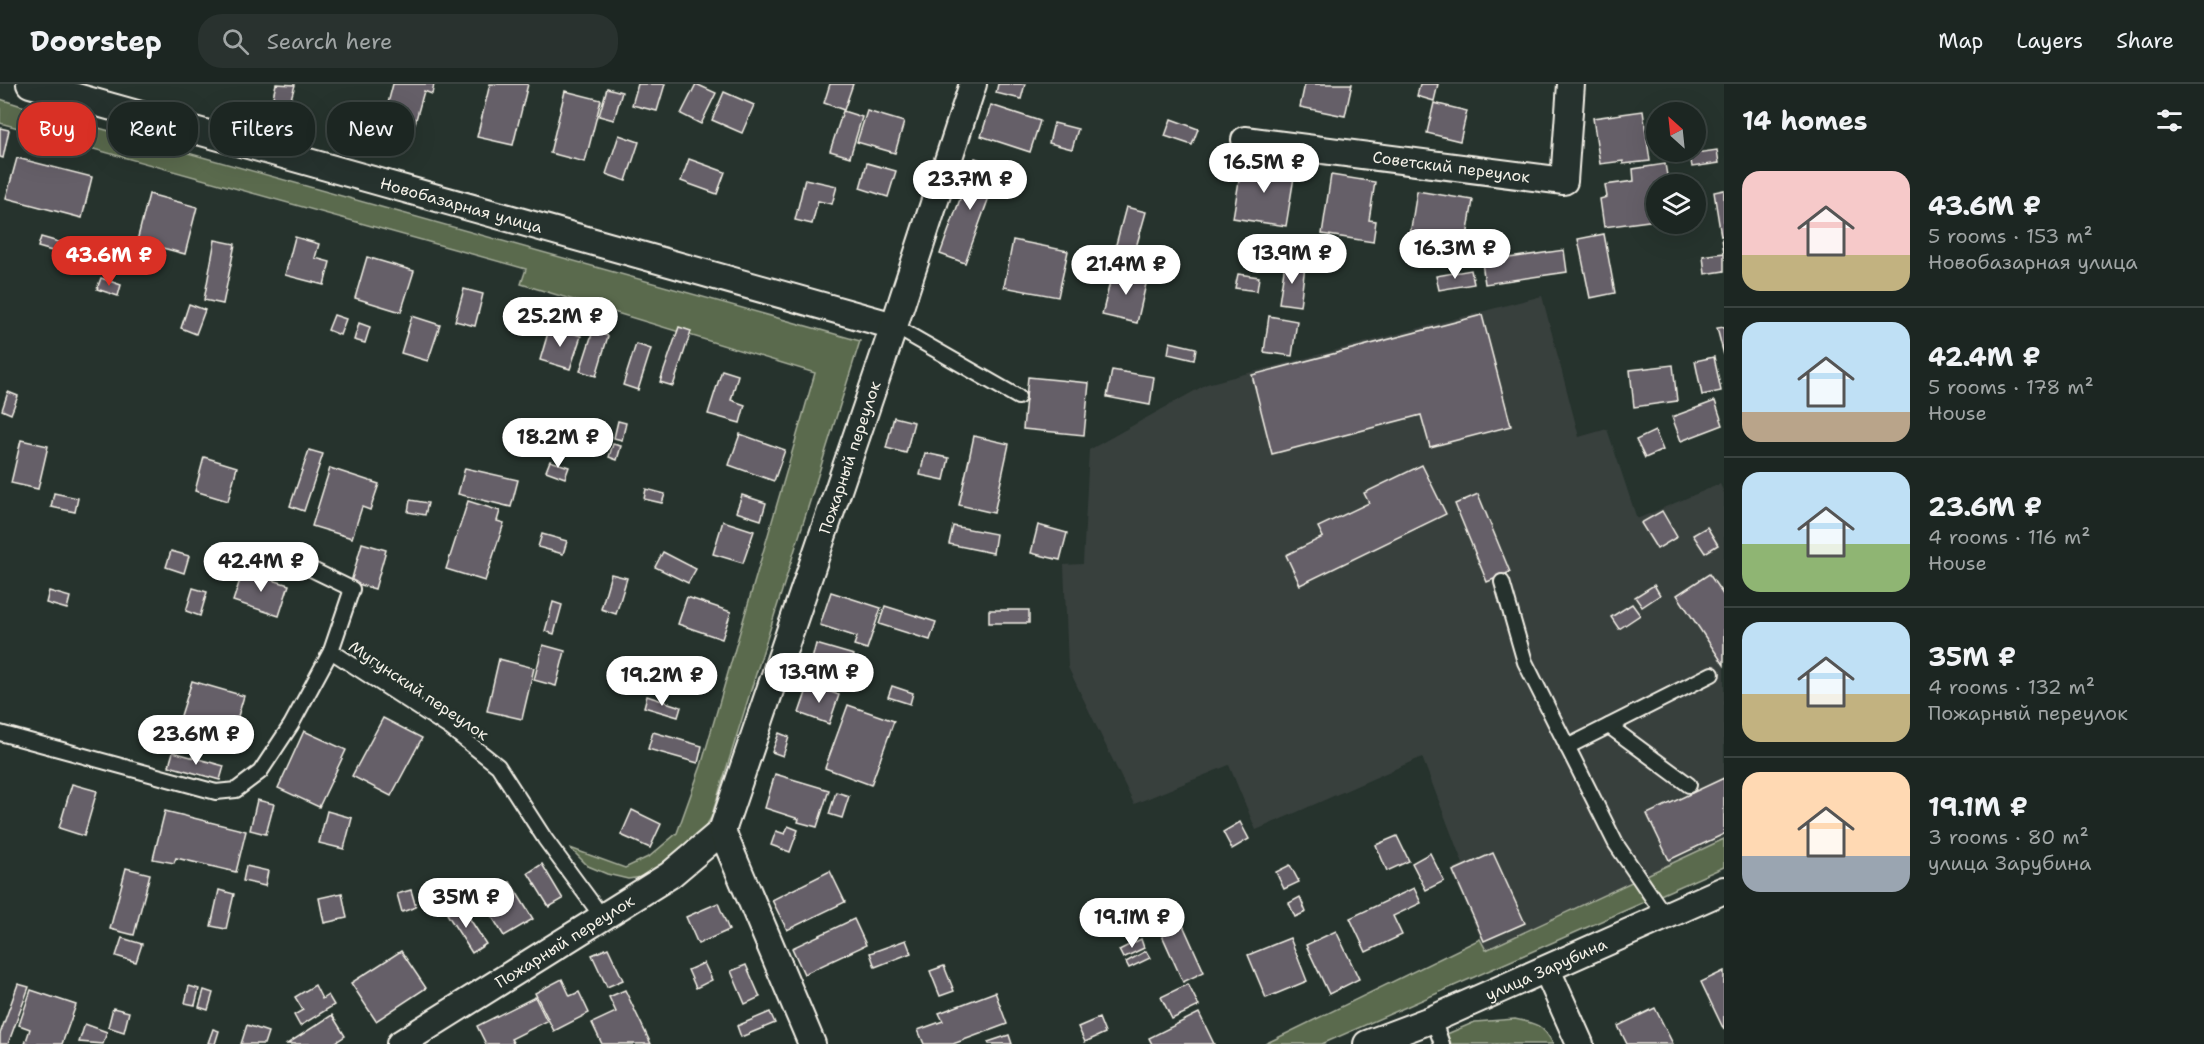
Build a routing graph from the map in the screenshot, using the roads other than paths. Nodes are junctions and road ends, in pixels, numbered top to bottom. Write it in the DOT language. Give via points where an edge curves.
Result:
graph roads {
  1 [pos="30,84"];
  2 [pos="973,84"];
  3 [pos="1571,84"];
  4 [pos="1245,140"];
  5 [pos="894,326"];
  6 [pos="1018,397"];
  7 [pos="284,556"];
  8 [pos="1502,582"];
  9 [pos="331,651"];
  10 [pos="1712,674"];
  11 [pos="1609,726"];
  12 [pos="0,733"];
  13 [pos="1567,747"];
  14 [pos="1689,785"];
  15 [pos="722,831"];
  16 [pos="1724,890"];
  17 [pos="1665,916"];
  18 [pos="603,918"];
  19 [pos="1547,970"];
  20 [pos="1433,1019"];
  21 [pos="400,1044"];
  22 [pos="812,1044"];
  23 [pos="1367,1044"];
  24 [pos="1442,1044"];
  25 [pos="1580,1044"];
  1 -- 5 [label="street, Новобазарная улица"];
  2 -- 5 [label="street, Пожарный переулок"];
  3 -- 4 [label="street, Советский переулок" via="1564,181"];
  5 -- 6 [label="lane"];
  5 -- 15 [label="street, Пожарный переулок"];
  7 -- 9 [label="lane" via="352,590"];
  8 -- 13 [label="lane" via="1525,662"];
  9 -- 12 [label="lane, Мугунский переулок" via="260,772 236,790 216,792"];
  9 -- 18 [label="lane, Мугунский переулок" via="450,728 498,766"];
  10 -- 11 [label="lane"];
  11 -- 13 [label="lane"];
  11 -- 14 [label="lane"];
  13 -- 17 [label="lane" via="1616,843"];
  15 -- 18 [label="street, Пожарный переулок" via="670,875"];
  15 -- 22 [label="street"];
  16 -- 17 [label="street, улица Зарубина"];
  17 -- 19 [label="street, улица Зарубина"];
  18 -- 21 [label="street, Пожарный переулок"];
  19 -- 20 [label="street, улица Зарубина"];
  19 -- 25 [label="street"];
  20 -- 23 [label="street, улица Зарубина"];
  20 -- 24 [label="lane"];
}
